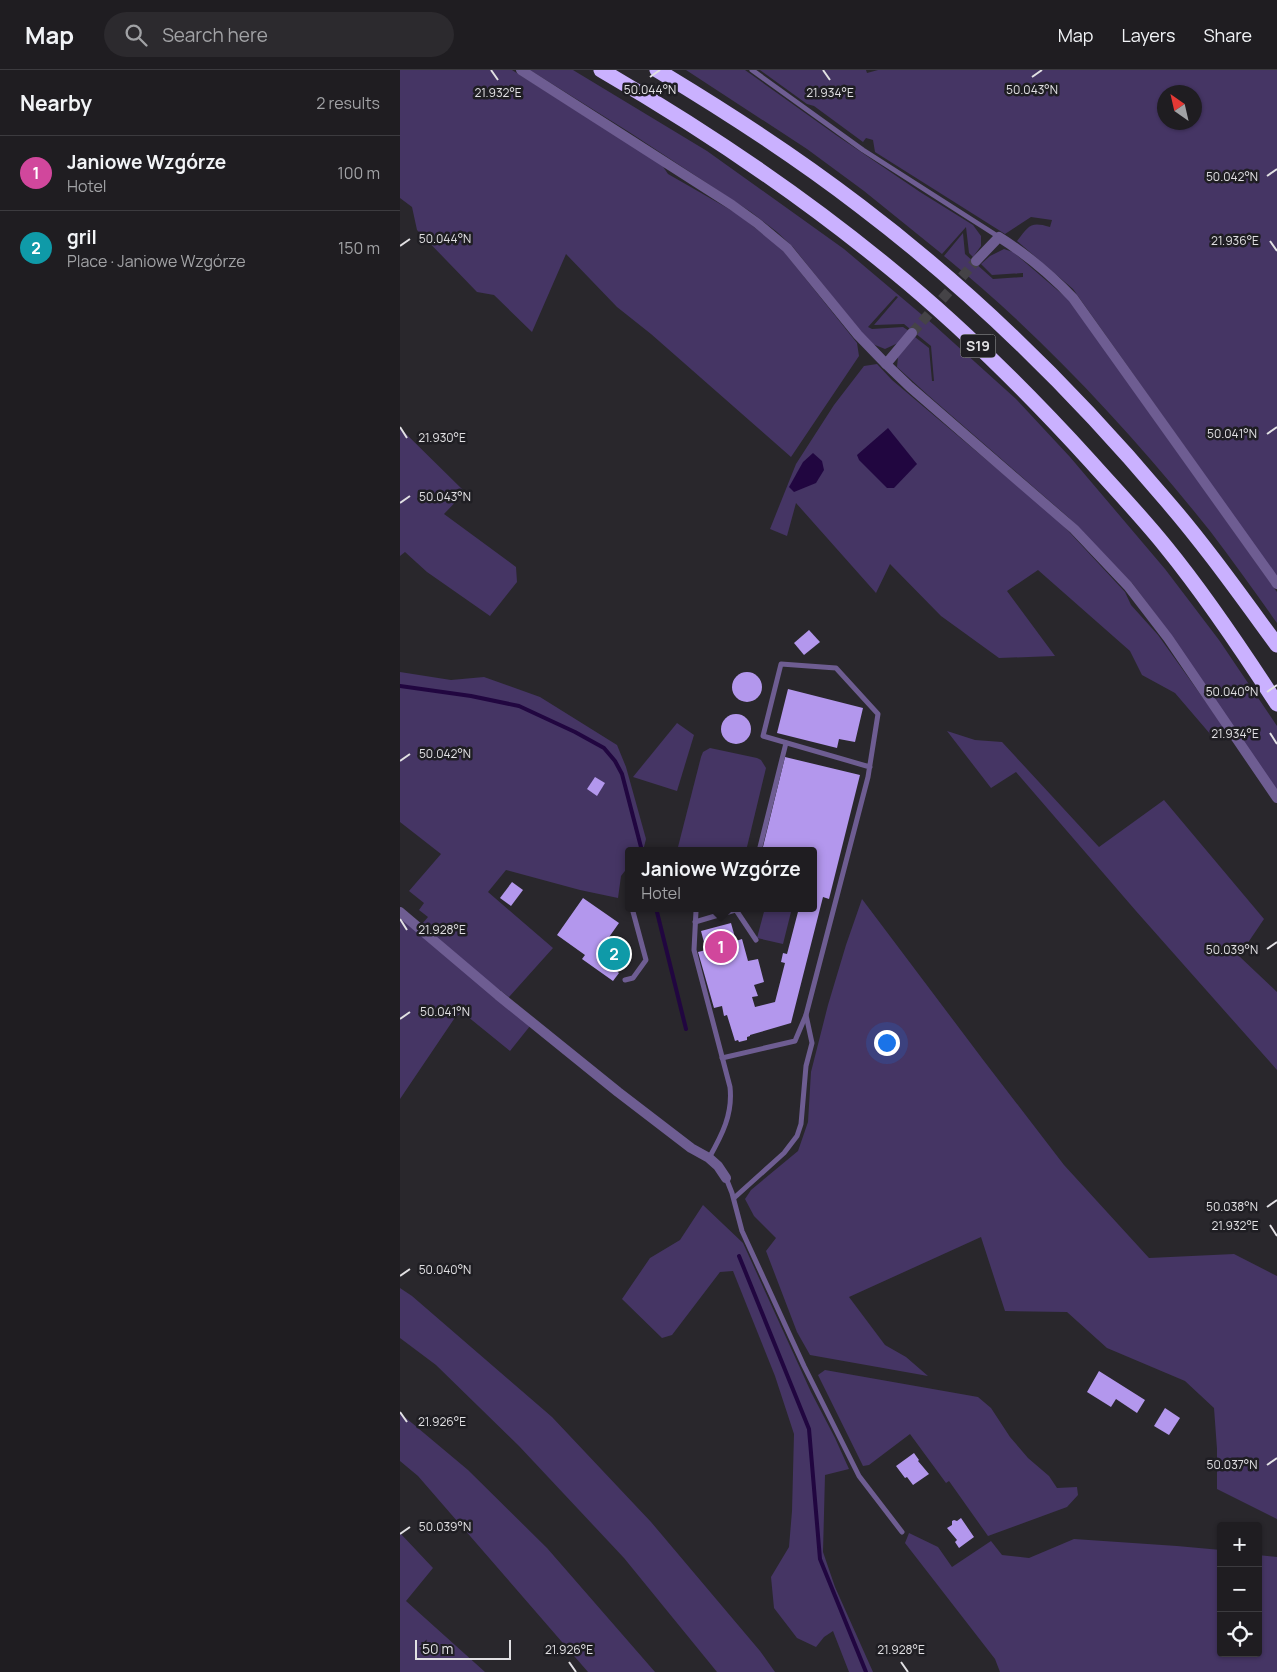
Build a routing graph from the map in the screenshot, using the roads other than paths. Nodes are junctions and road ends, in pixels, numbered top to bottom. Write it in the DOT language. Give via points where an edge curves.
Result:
graph roads {
  1 [pos="521,70"];
  2 [pos="601,70"];
  3 [pos="657,70"];
  4 [pos="752,70"];
  5 [pos="999,236"];
  6 [pos="976,262"];
  7 [pos="912,333"];
  8 [pos="886,364"];
  9 [pos="1277,584"];
  10 [pos="1277,645"];
  11 [pos="1277,704"];
  12 [pos="786,743"];
  13 [pos="870,767"];
  14 [pos="1277,798"];
  15 [pos="760,847"];
  16 [pos="400,912"];
  17 [pos="633,912"];
  18 [pos="696,912"];
  19 [pos="729,912"];
  20 [pos="737,912"];
  21 [pos="695,922"];
  22 [pos="756,940"];
  23 [pos="625,980"];
  24 [pos="806,1015"];
  25 [pos="722,1058"];
  26 [pos="709,1158"];
  27 [pos="726,1178"];
  28 [pos="734,1198"];
  29 [pos="902,1532"];
  1 -- 8 [label="street" via="757,223 787,248"];
  2 -- 11 [label="highway, S19" via="730,150 806,204 891,269 1006,373 1062,430 1165,546"];
  3 -- 10 [label="highway, S19" via="724,110 839,190 1009,332 1166,499"];
  4 -- 5 [label="lane" via="863,150"];
  5 -- 6 [label="street"];
  5 -- 9 [label="street" via="1073,298"];
  7 -- 8 [label="street"];
  8 -- 14 [label="street" via="1074,529 1128,586 1168,638"];
  12 -- 13 [label="lane"];
  12 -- 13 [label="lane" via="762,736 781,664 836,668 878,714"];
  12 -- 15 [label="lane"];
  13 -- 24 [label="lane"];
  16 -- 26 [label="street" via="618,1092 690,1148"];
  17 -- 23 [label="lane" via="646,960 633,978"];
  18 -- 21 [label="lane"];
  19 -- 21 [label="lane"];
  20 -- 22 [label="lane"];
  21 -- 25 [label="lane" via="694,950"];
  24 -- 25 [label="lane" via="795,1041"];
  24 -- 28 [label="lane" via="812,1044 797,1136 784,1154"];
  25 -- 26 [label="lane" via="731,1101 724,1127"];
  26 -- 27 [label="street"];
  27 -- 28 [label="lane"];
  28 -- 29 [label="lane" via="742,1231 859,1476"];
}
